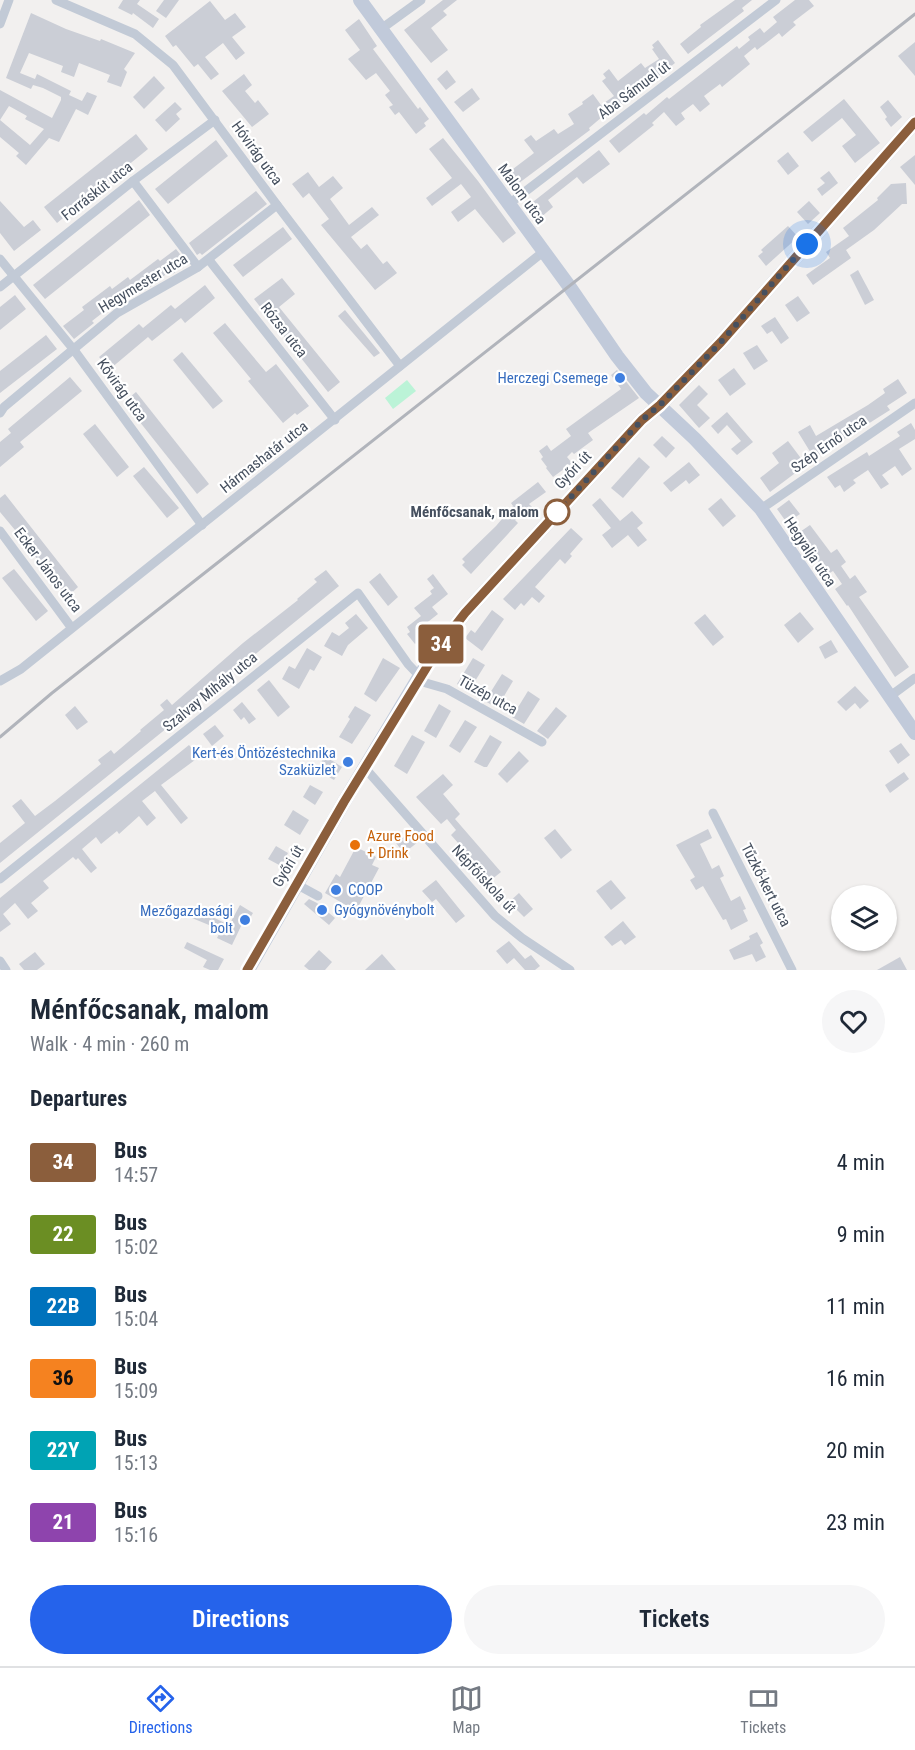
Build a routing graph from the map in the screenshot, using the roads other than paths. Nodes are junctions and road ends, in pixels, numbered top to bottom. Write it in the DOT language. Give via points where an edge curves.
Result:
graph roads {
  1 [pos="9,0"];
  2 [pos="56,0"];
  3 [pos="360,0"];
  4 [pos="421,0"];
  5 [pos="776,0"];
  6 [pos="0,24"];
  7 [pos="381,29"];
  8 [pos="215,120"];
  9 [pos="915,122"];
  10 [pos="133,181"];
  11 [pos="508,204"];
  12 [pos="276,205"];
  13 [pos="543,252"];
  14 [pos="0,259"];
  15 [pos="209,260"];
  16 [pos="198,267"];
  17 [pos="14,277"];
  18 [pos="0,287"];
  19 [pos="74,350"];
  20 [pos="400,366"];
  21 [pos="915,403"];
  22 [pos="660,405"];
  23 [pos="0,412"];
  24 [pos="335,420"];
  25 [pos="761,509"];
  26 [pos="202,525"];
  27 [pos="0,531"];
  28 [pos="71,627"];
  29 [pos="419,676"];
  30 [pos="915,678"];
  31 [pos="0,681"];
  32 [pos="889,697"];
  33 [pos="915,733"];
  34 [pos="542,742"];
  35 [pos="365,768"];
  36 [pos="713,813"];
  37 [pos="0,879"];
  38 [pos="296,884"];
  39 [pos="318,896"];
  40 [pos="0,961"];
  41 [pos="6,970"];
  42 [pos="248,970"];
  43 [pos="570,970"];
  44 [pos="792,970"];
  1 -- 6 [label="street"];
  2 -- 8 [label="street, Hóvirág utca" via="135,34 173,65"];
  3 -- 7 [label="street, Malom utca"];
  4 -- 7 [label="street"];
  5 -- 11 [label="street, Aba Sámuel út"];
  7 -- 11 [label="street, Malom utca"];
  8 -- 10 [label="street, Forráskút utca"];
  8 -- 12 [label="street, Hóvirág utca"];
  9 -- 22 [label="street, Győri út" via="721,342"];
  10 -- 16 [label="street"];
  10 -- 17 [label="street, Forráskút utca"];
  11 -- 13 [label="street, Malom utca"];
  12 -- 15 [label="street, Hegymester utca"];
  12 -- 20 [label="street, Hóvirág utca"];
  13 -- 20 [label="street, Hármashatár utca"];
  13 -- 22 [label="street, Malom utca" via="617,356"];
  14 -- 17 [label="street, Kővirág utca"];
  15 -- 16 [label="street, Hegymester utca"];
  15 -- 24 [label="street, Rózsa utca"];
  16 -- 19 [label="street, Hegymester utca" via="117,313"];
  17 -- 18 [label="street, Forráskút utca"];
  17 -- 19 [label="street, Kővirág utca"];
  19 -- 23 [label="street, Hegymester utca"];
  19 -- 26 [label="street, Kővirág utca"];
  20 -- 24 [label="street, Hármashatár utca"];
  21 -- 25 [label="street, Szép Ernő utca"];
  22 -- 25 [label="street, Hegyalja utca"];
  22 -- 29 [label="street, Győri út" via="465,613"];
  24 -- 26 [label="street, Hármashatár utca"];
  25 -- 32 [label="street, Hegyalja utca"];
  26 -- 28 [label="street, Hármashatár utca"];
  27 -- 28 [label="street, Ecker János utca"];
  28 -- 31 [label="street, Hármashatár utca" via="21,669"];
  29 -- 34 [label="street, Tüzép utca" via="426,684 447,689"];
  29 -- 35 [label="street, Győri út"];
  29 -- 37 [label="street, Szalvay Mihály utca" via="358,593"];
  30 -- 32 [label="street"];
  32 -- 33 [label="street, Hegyalja utca"];
  35 -- 38 [label="street, Győri út"];
  35 -- 43 [label="street, Népfőiskola út" via="495,916"];
  36 -- 44 [label="street, Tűzkő-kert utca"];
  38 -- 39 [label="street"];
  38 -- 42 [label="street, Győri út"];
  40 -- 41 [label="street"];
}
